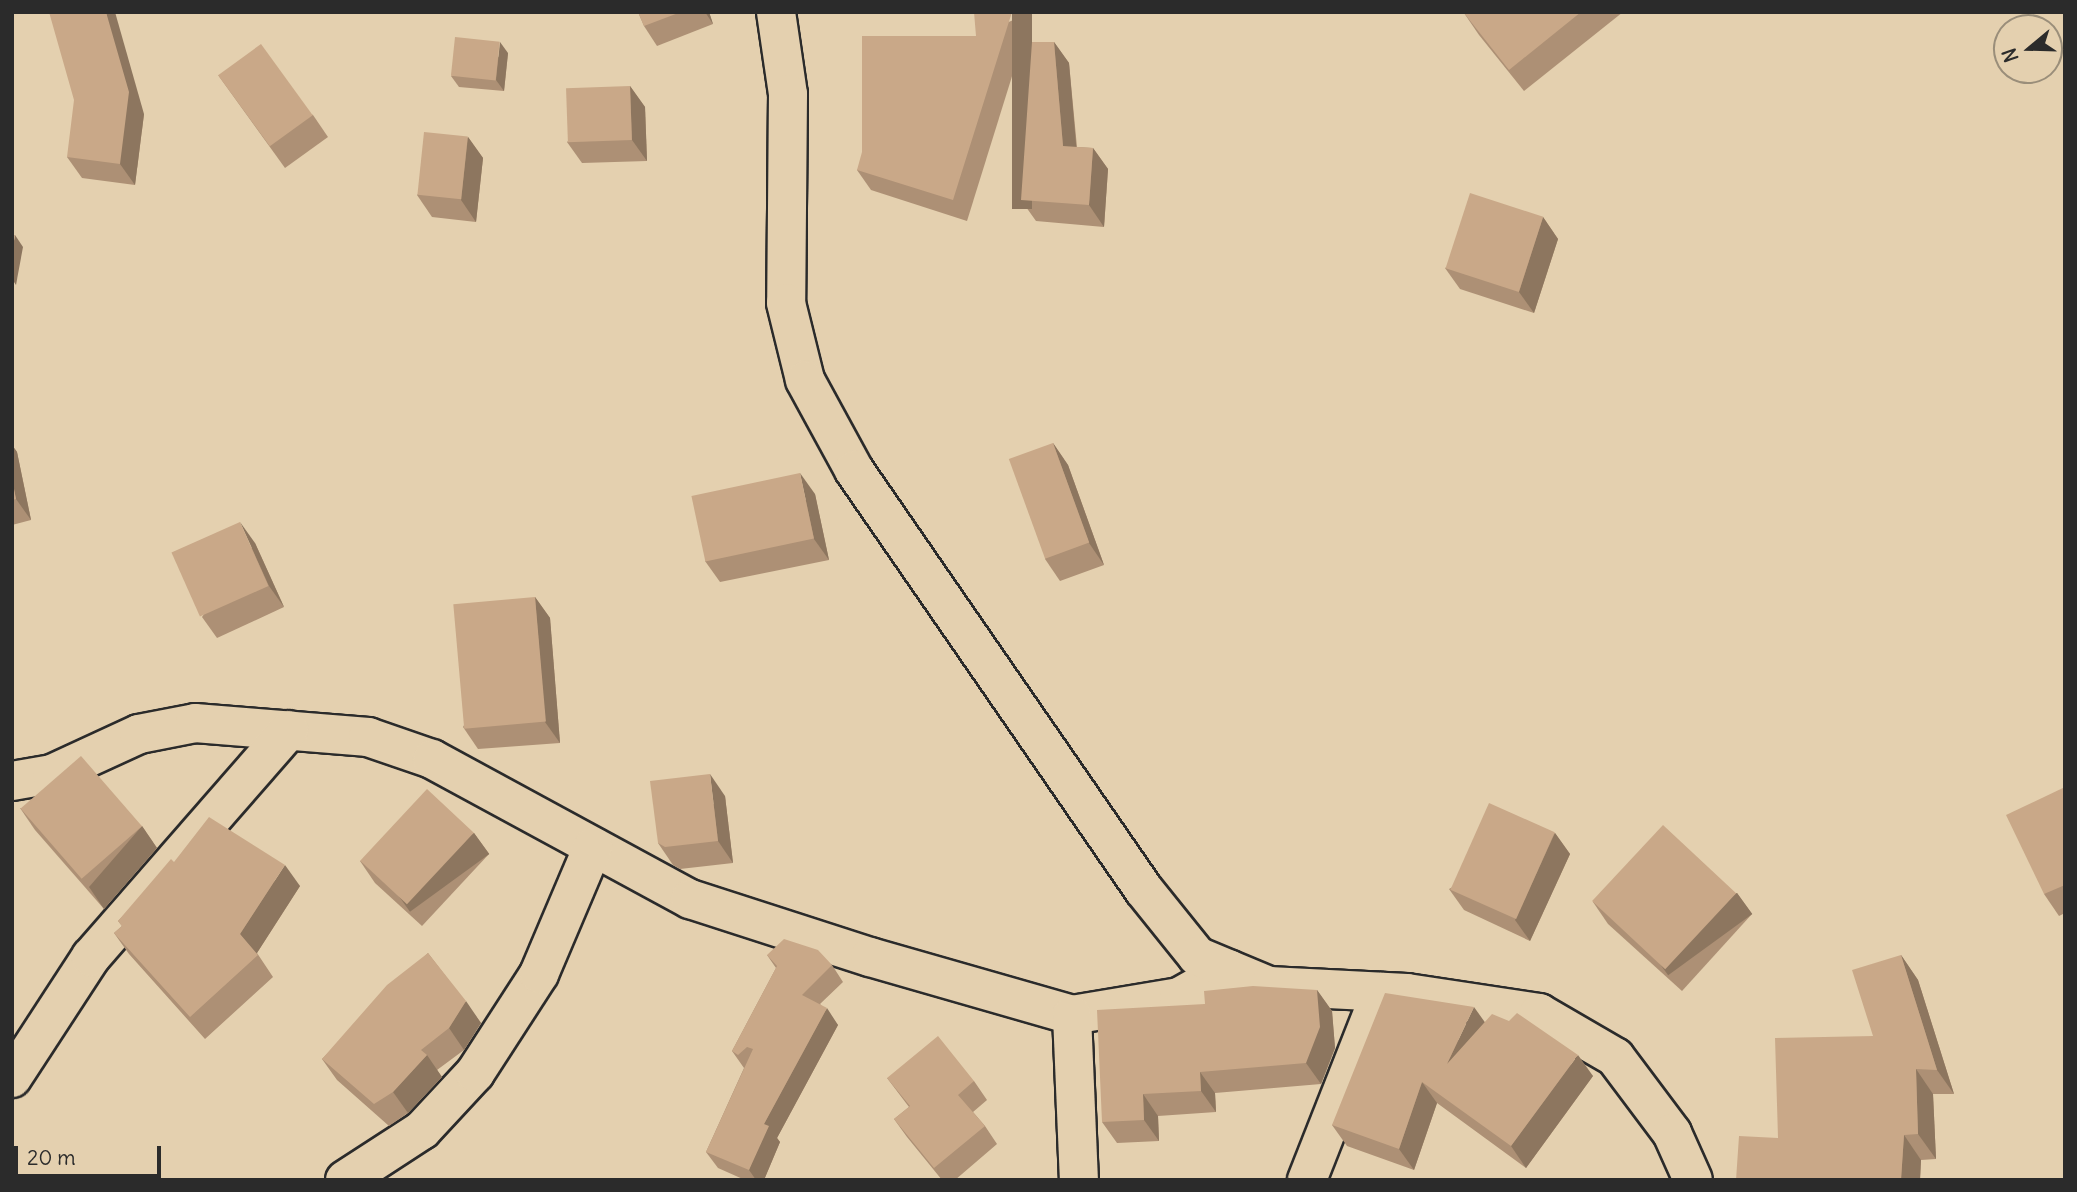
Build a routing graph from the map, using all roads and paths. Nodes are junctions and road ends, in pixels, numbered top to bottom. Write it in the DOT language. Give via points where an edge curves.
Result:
graph roads {
  1 [pos="776,12"];
  2 [pos="289,730"];
  3 [pos="12,781"];
  4 [pos="593,847"];
  5 [pos="1229,969"];
  6 [pos="1381,992"];
  7 [pos="1072,1015"];
  8 [pos="12,1078"];
  9 [pos="345,1180"];
  10 [pos="1079,1180"];
  11 [pos="1307,1180"];
  12 [pos="1693,1180"];
  1 -- 5 [label="street" via="788,94 786,303 805,380 854,470 1144,890 1197,956"];
  2 -- 3 [label="street" via="195,723 139,734 52,774"];
  2 -- 4 [label="street" via="368,737 432,759"];
  2 -- 8 [label="street" via="91,957"];
  4 -- 7 [label="street" via="690,899"];
  4 -- 9 [label="street" via="538,974 475,1073 422,1130"];
  5 -- 6 [label="street" via="1269,986"];
  5 -- 7 [label="street" via="1179,997"];
  6 -- 11 [label="street"];
  6 -- 12 [label="street" via="1539,1013 1615,1057 1672,1133"];
  7 -- 10 [label="street"];
}
